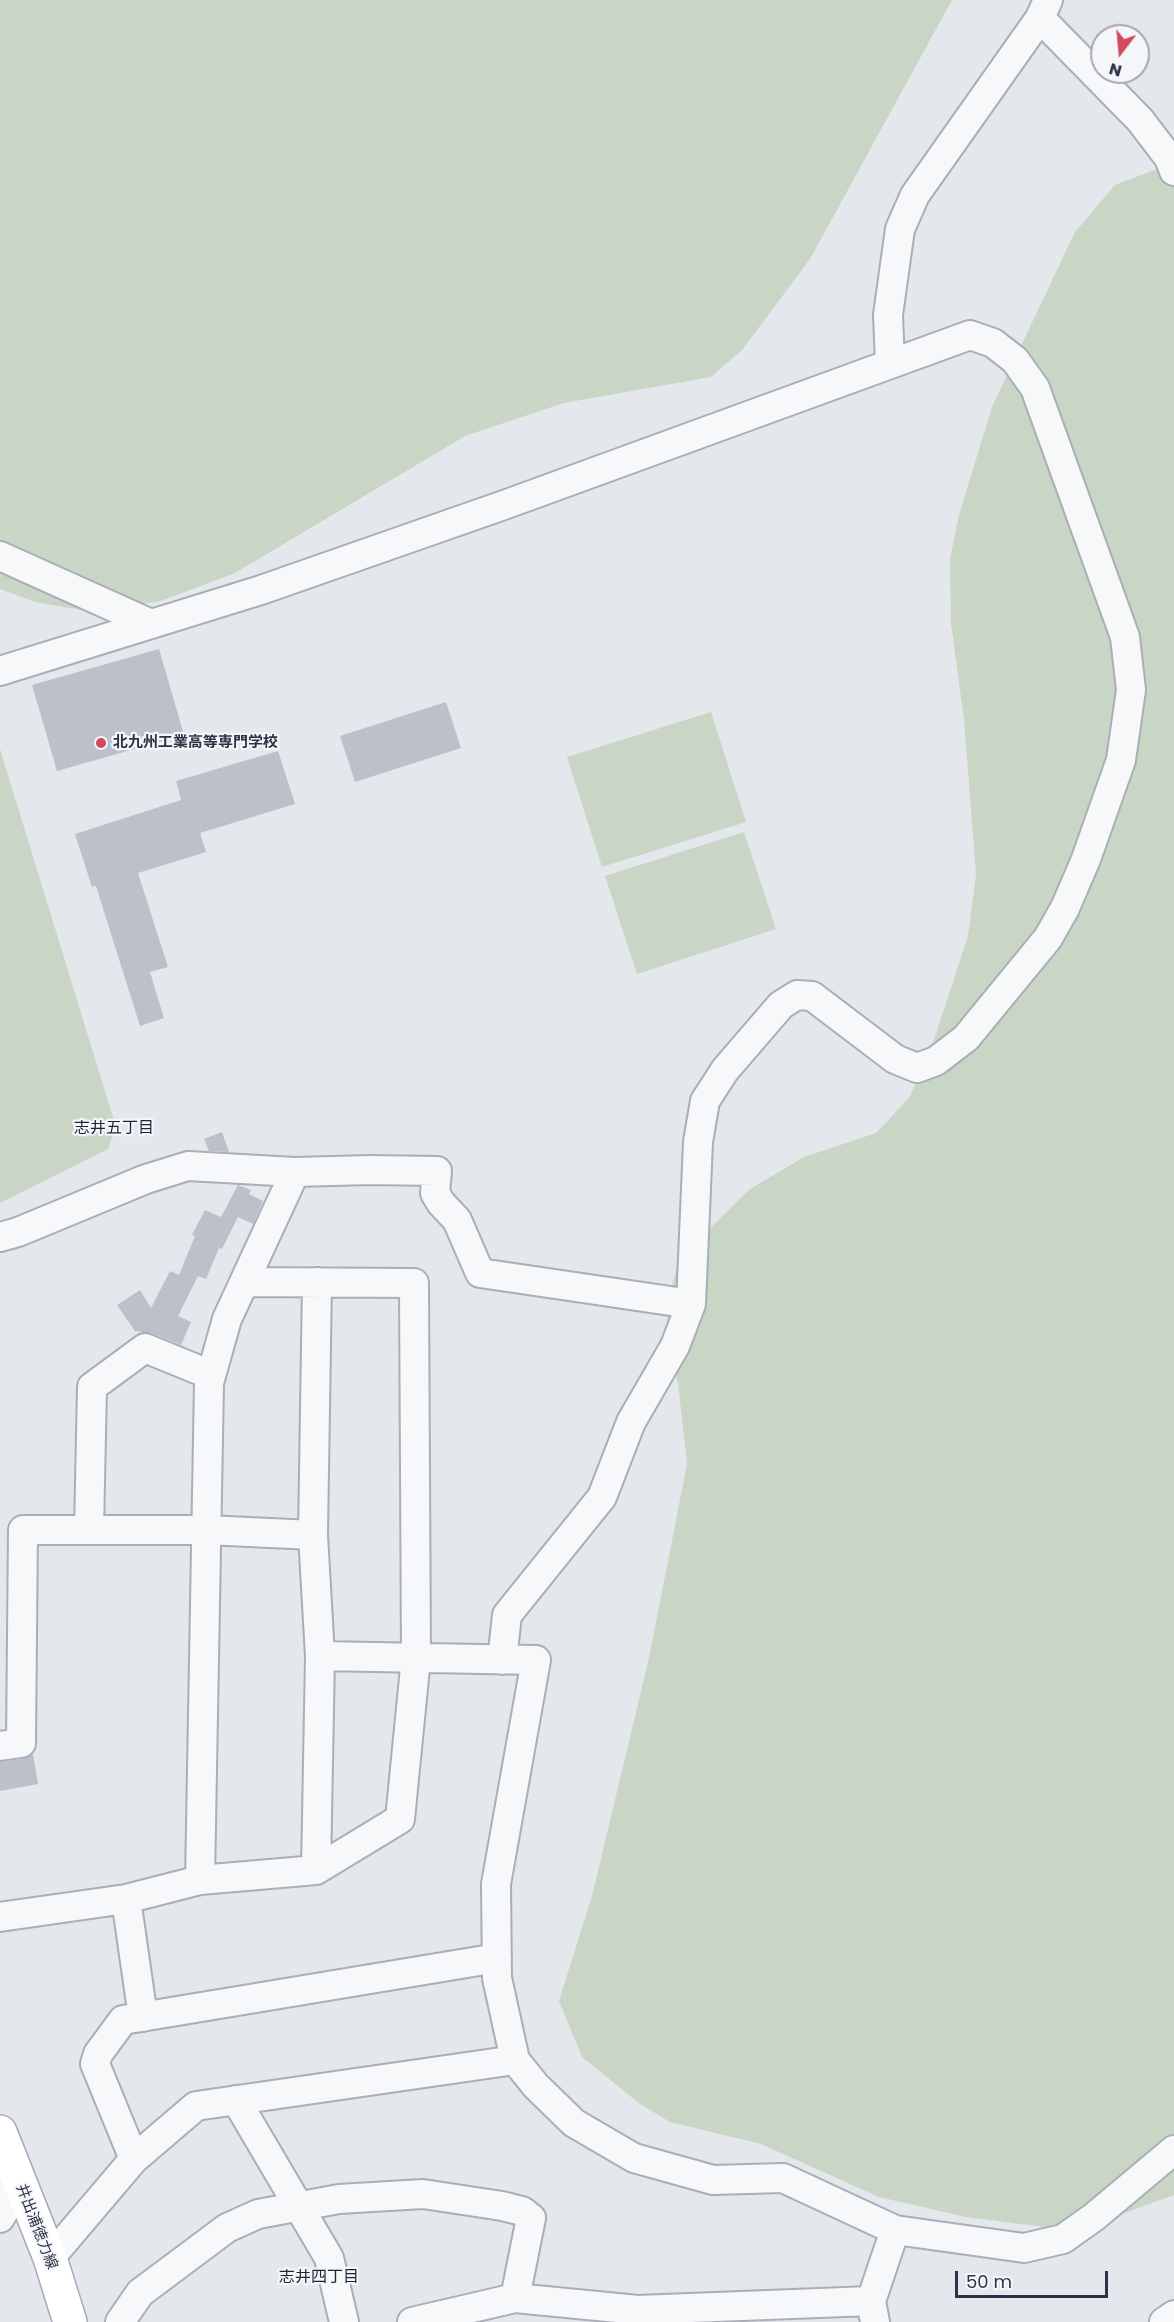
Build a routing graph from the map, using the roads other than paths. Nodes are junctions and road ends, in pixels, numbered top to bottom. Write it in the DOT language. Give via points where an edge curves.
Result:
graph roads {
  1 [pos="1044,9"];
  2 [pos="1174,171"];
  3 [pos="890,364"];
  4 [pos="0,556"];
  5 [pos="149,623"];
  6 [pos="0,671"];
  7 [pos="295,1172"];
  8 [pos="0,1237"];
  9 [pos="245,1281"];
  10 [pos="318,1282"];
  11 [pos="691,1304"];
  12 [pos="211,1375"];
  13 [pos="89,1530"];
  14 [pos="206,1530"];
  15 [pos="313,1535"];
  16 [pos="320,1656"];
  17 [pos="416,1658"];
  18 [pos="502,1660"];
  19 [pos="0,1746"];
  20 [pos="316,1870"];
  21 [pos="200,1880"];
  22 [pos="126,1899"];
  23 [pos="0,1917"];
  24 [pos="497,1958"];
  25 [pos="143,2017"];
  26 [pos="514,2060"];
  27 [pos="236,2100"];
  28 [pos="0,2132"];
  29 [pos="1174,2150"];
  30 [pos="134,2159"];
  31 [pos="10,2182"];
  32 [pos="298,2207"];
  33 [pos="0,2218"];
  34 [pos="895,2230"];
  35 [pos="50,2258"];
  36 [pos="515,2298"];
  37 [pos="873,2312"];
  38 [pos="1174,2315"];
  39 [pos="70,2322"];
  40 [pos="120,2322"];
  41 [pos="344,2322"];
  42 [pos="412,2322"];
  43 [pos="1164,2322"];
  1 -- 2 [label="street" via="1140,120 1169,158"];
  1 -- 3 [label="street" via="915,195 900,229 888,315"];
  3 -- 5 [label="street" via="504,505 196,611"];
  3 -- 11 [label="street" via="970,335 993,343 1015,360 1035,388 1125,637 1131,690 1122,760 1086,859 1048,938 966,1038 944,1056 917,1068 895,1059 812,996 797,994 781,1005 725,1070 705,1101 698,1142"];
  4 -- 5 [label="street"];
  5 -- 6 [label="street"];
  7 -- 8 [label="street" via="188,1166"];
  7 -- 9 [label="street"];
  7 -- 11 [label="street" via="437,1171 435,1193 457,1220 480,1274"];
  9 -- 10 [label="street"];
  9 -- 12 [label="street" via="227,1319"];
  10 -- 15 [label="street"];
  10 -- 17 [label="street" via="414,1283"];
  11 -- 18 [label="street" via="675,1346 631,1422 602,1497 507,1615"];
  12 -- 13 [label="street" via="146,1348 92,1386"];
  12 -- 14 [label="street"];
  13 -- 14 [label="street"];
  13 -- 19 [label="street" via="23,1530 21,1743"];
  14 -- 15 [label="street"];
  14 -- 21 [label="street"];
  15 -- 16 [label="street"];
  16 -- 17 [label="street"];
  16 -- 20 [label="street"];
  17 -- 18 [label="street"];
  17 -- 20 [label="street" via="400,1819"];
  18 -- 24 [label="street" via="536,1660 496,1884"];
  20 -- 21 [label="street"];
  21 -- 22 [label="street"];
  22 -- 23 [label="street"];
  22 -- 25 [label="street"];
  24 -- 25 [label="street"];
  24 -- 26 [label="street" via="497,1978"];
  25 -- 30 [label="street" via="123,2020 95,2064"];
  26 -- 27 [label="street"];
  26 -- 34 [label="street" via="574,2123 634,2158 713,2180 783,2178"];
  27 -- 30 [label="street" via="196,2106"];
  27 -- 32 [label="street"];
  28 -- 31 [label="main road, 井出浦徳力線"];
  29 -- 34 [label="street" via="1063,2239 1024,2248"];
  30 -- 35 [label="street"];
  31 -- 33 [label="street"];
  31 -- 35 [label="main road, 井出浦徳力線"];
  32 -- 36 [label="street" via="339,2199 423,2194 522,2211 531,2218"];
  32 -- 40 [label="street" via="258,2214 227,2229 140,2293"];
  32 -- 41 [label="street" via="329,2258"];
  34 -- 37 [label="street"];
  35 -- 39 [label="main road, 井出浦徳力線"];
  36 -- 37 [label="street" via="638,2310"];
  36 -- 42 [label="street"];
  38 -- 43 [label="street"];
}
